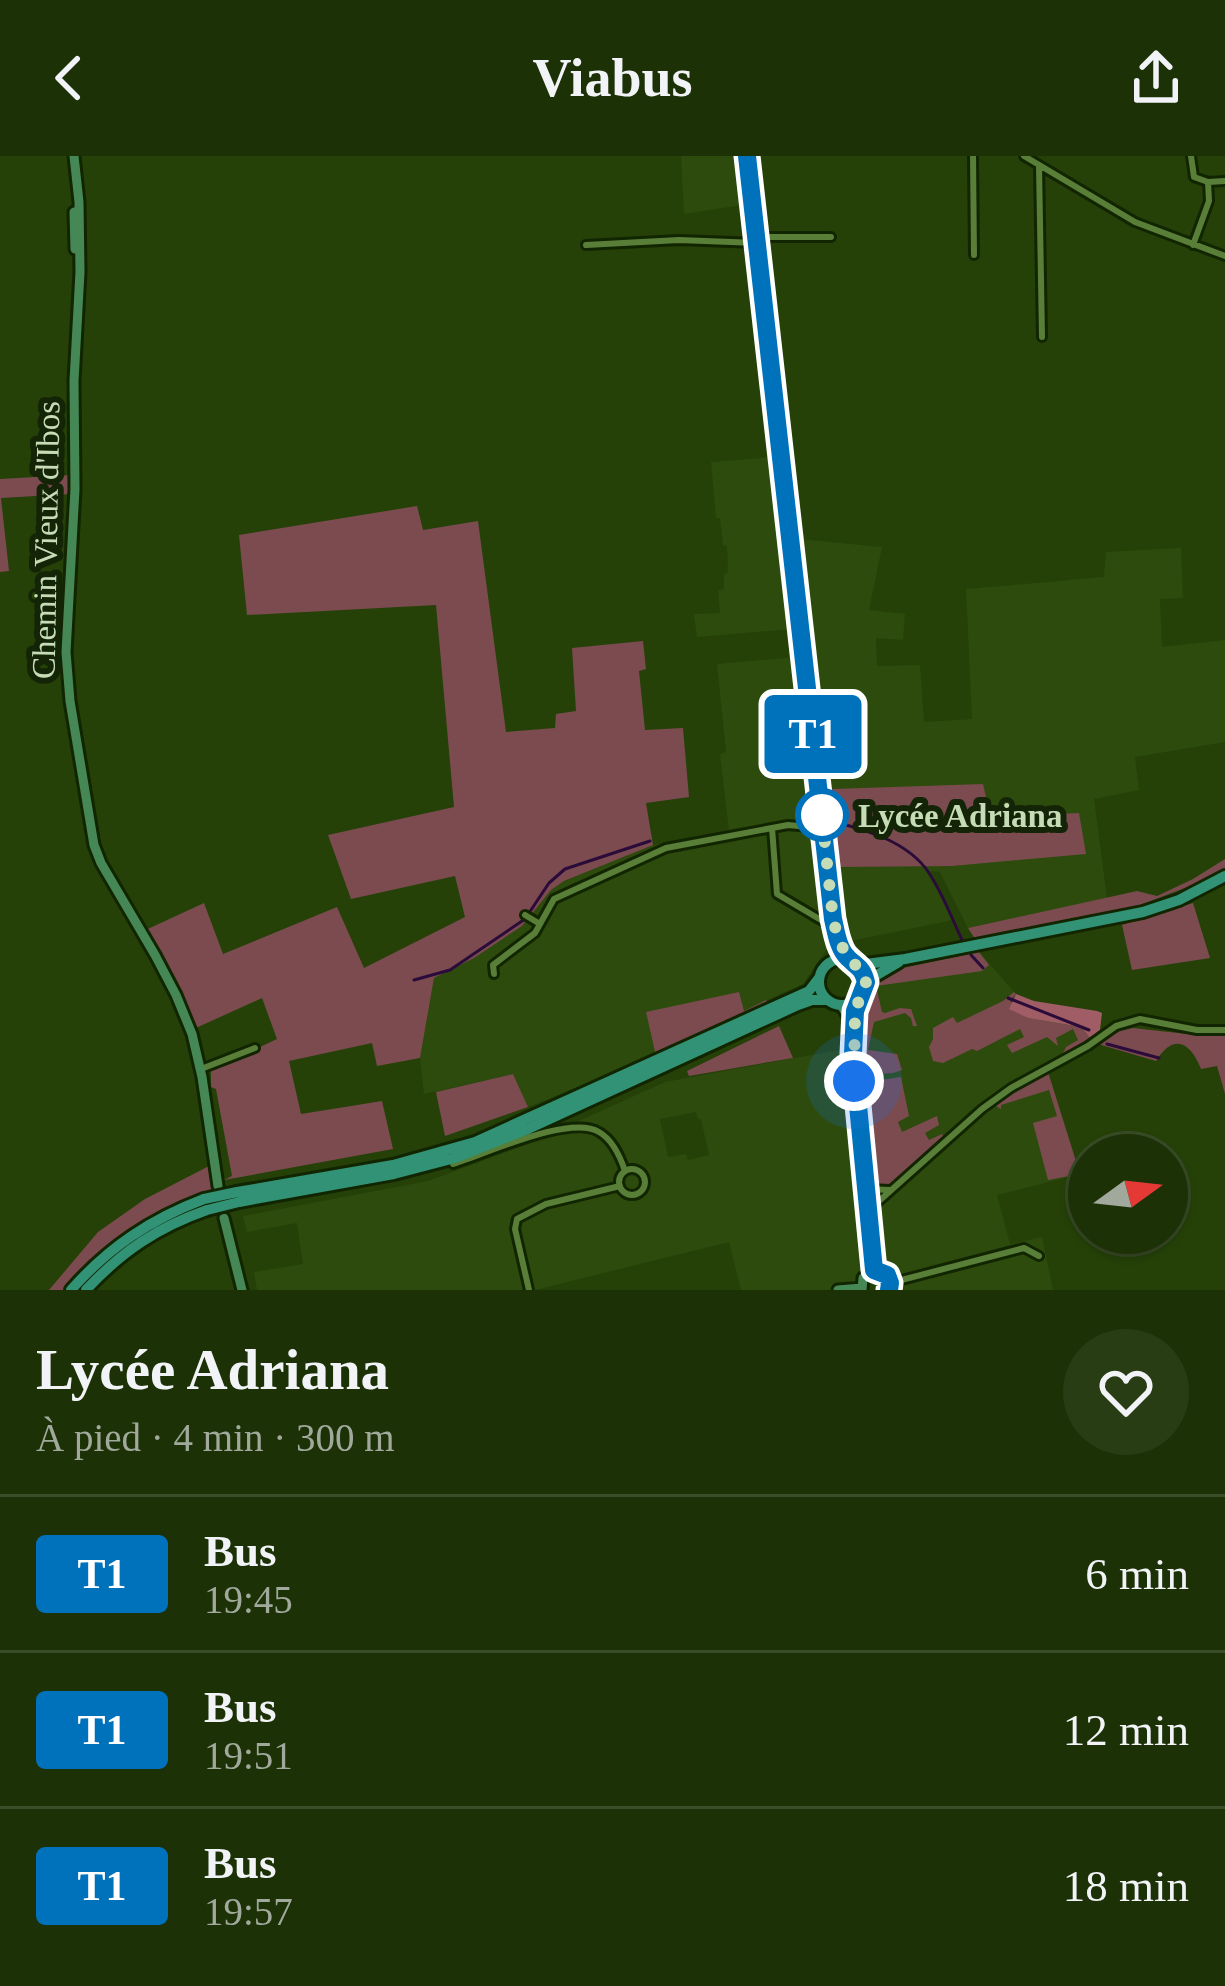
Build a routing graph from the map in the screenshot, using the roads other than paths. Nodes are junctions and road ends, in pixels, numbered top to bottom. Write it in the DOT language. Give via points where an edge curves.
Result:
graph roads {
  1 [pos="74,156"];
  2 [pos="747,156"];
  3 [pos="973,156"];
  4 [pos="1024,156"];
  5 [pos="1191,156"];
  6 [pos="1039,165"];
  7 [pos="1225,181"];
  8 [pos="1208,182"];
  9 [pos="831,237"];
  10 [pos="757,240"];
  11 [pos="586,245"];
  12 [pos="1193,245"];
  13 [pos="974,256"];
  14 [pos="1225,256"];
  15 [pos="1042,338"];
  16 [pos="772,828"];
  17 [pos="824,829"];
  18 [pos="1225,876"];
  19 [pos="526,916"];
  20 [pos="540,924"];
  21 [pos="833,925"];
  22 [pos="905,959"];
  23 [pos="830,962"];
  24 [pos="853,962"];
  25 [pos="494,974"];
  26 [pos="819,978"];
  27 [pos="866,982"];
  28 [pos="857,999"];
  29 [pos="828,1000"];
  30 [pos="841,1005"];
  31 [pos="854,1024"];
  32 [pos="1225,1030"];
  33 [pos="255,1048"];
  34 [pos="201,1069"];
  35 [pos="625,1171"];
  36 [pos="394,1174"];
  37 [pos="218,1186"];
  38 [pos="620,1186"];
  39 [pos="867,1189"];
  40 [pos="890,1190"];
  41 [pos="238,1197"];
  42 [pos="205,1204"];
  43 [pos="869,1210"];
  44 [pos="224,1218"];
  45 [pos="1040,1256"];
  46 [pos="874,1270"];
  47 [pos="890,1287"];
  48 [pos="862,1289"];
  49 [pos="71,1290"];
  50 [pos="86,1290"];
  51 [pos="242,1290"];
  52 [pos="529,1290"];
  53 [pos="838,1290"];
  1 -- 34 [label="street, Chemin Vieux d'Ibos" via="80,272 70,700 94,845 176,994"];
  2 -- 10 [label="main road"];
  3 -- 13 [label="street"];
  4 -- 6 [label="street"];
  5 -- 8 [label="street" via="1194,177"];
  6 -- 12 [label="street" via="1135,222"];
  6 -- 15 [label="street"];
  7 -- 8 [label="street"];
  8 -- 12 [label="street"];
  9 -- 10 [label="street"];
  10 -- 11 [label="street"];
  10 -- 17 [label="main road"];
  12 -- 14 [label="street"];
  16 -- 17 [label="street"];
  16 -- 20 [label="street" via="666,848 554,899"];
  16 -- 21 [label="street" via="777,894"];
  17 -- 21 [label="main road"];
  18 -- 22 [label="main road" via="1143,912"];
  19 -- 20 [label="street"];
  20 -- 25 [label="street" via="493,965"];
  21 -- 23 [label="main road"];
  21 -- 24 [label="main road"];
  22 -- 24 [label="main road"];
  22 -- 27 [label="main road"];
  23 -- 24 [label="main road"];
  23 -- 26 [label="main road"];
  24 -- 27 [label="main road"];
  26 -- 29 [label="main road"];
  26 -- 41 [label="main road" via="808,991 476,1142"];
  27 -- 28 [label="main road"];
  28 -- 30 [label="main road"];
  28 -- 31 [label="street"];
  29 -- 30 [label="main road"];
  29 -- 36 [label="main road" via="799,1005 493,1144"];
  30 -- 31 [label="street"];
  31 -- 39 [label="street"];
  32 -- 40 [label="street" via="1150,1019 1116,1026 982,1109"];
  33 -- 34 [label="street"];
  34 -- 37 [label="street, Chemin Vieux d'Ibos"];
  35 -- 36 [label="street" via="609,1140 578,1126"];
  35 -- 38 [label="street"];
  35 -- 38 [label="street" via="640,1172 644,1184 633,1194"];
  36 -- 41 [label="main road"];
  38 -- 52 [label="street" via="517,1219"];
  39 -- 40 [label="street"];
  39 -- 43 [label="street"];
  40 -- 43 [label="street"];
  41 -- 42 [label="main road, bridge"];
  42 -- 49 [label="main road" via="130,1235"];
  42 -- 50 [label="main road" via="138,1242"];
  43 -- 46 [label="street"];
  44 -- 51 [label="street"];
  45 -- 47 [label="street" via="1024,1248"];
  46 -- 47 [label="street" via="887,1275"];
  46 -- 48 [label="street"];
  48 -- 53 [label="street"];
}
